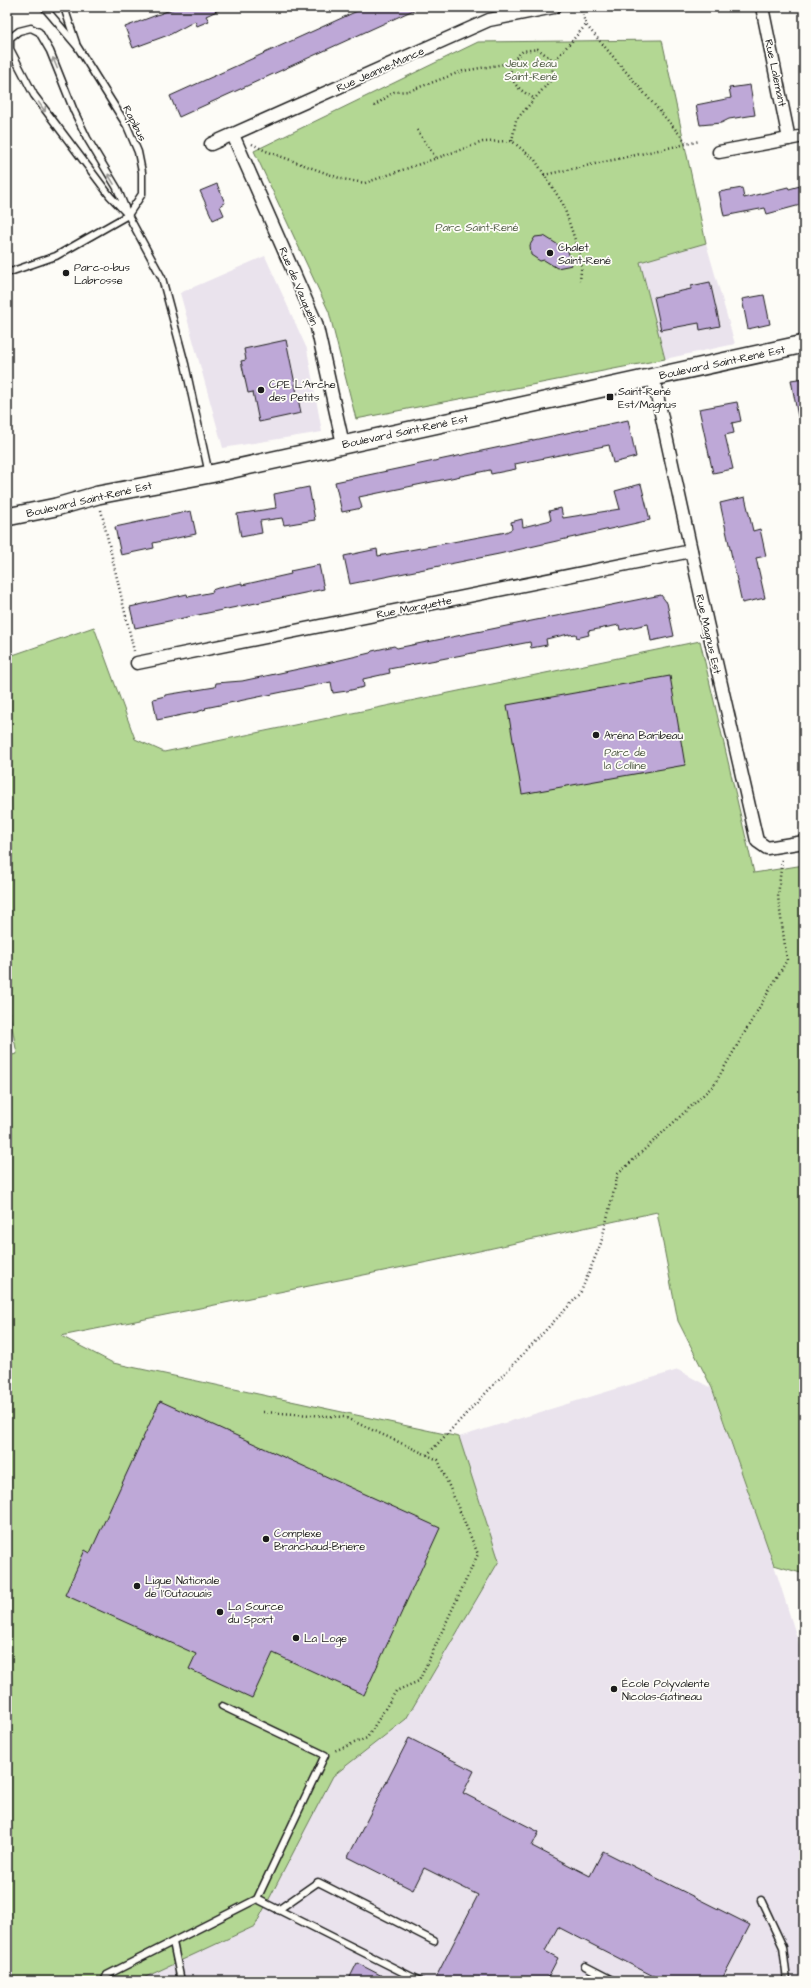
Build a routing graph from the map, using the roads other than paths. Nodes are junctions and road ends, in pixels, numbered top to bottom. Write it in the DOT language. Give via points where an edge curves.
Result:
graph roads {
  1 [pos="44,7"];
  2 [pos="64,7"];
  3 [pos="554,7"];
  4 [pos="762,7"];
  5 [pos="77,46"];
  6 [pos="233,135"];
  7 [pos="804,136"];
  8 [pos="789,140"];
  9 [pos="211,144"];
  10 [pos="719,152"];
  11 [pos="128,215"];
  12 [pos="7,273"];
  13 [pos="804,344"];
  14 [pos="654,377"];
  15 [pos="343,444"];
  16 [pos="210,474"];
  17 [pos="7,517"];
  18 [pos="691,551"];
  19 [pos="137,663"];
  20 [pos="804,842"];
  21 [pos="222,1706"];
  22 [pos="257,1900"];
  23 [pos="761,1900"];
  24 [pos="278,1910"];
  25 [pos="434,1941"];
  26 [pos="173,1942"];
  27 [pos="585,1966"];
  28 [pos="104,1981"];
  29 [pos="182,1981"];
  30 [pos="420,1981"];
  31 [pos="614,1981"];
  32 [pos="787,1981"];
  1 -- 5 [label="lane, Rapibus"];
  2 -- 5 [label="lane, Rapibus"];
  3 -- 6 [label="street, Rue Jeanne-Mance" via="489,20"];
  4 -- 8 [label="street, Rue Lalemant"];
  5 -- 11 [label="lane, Rapibus" via="127,126 138,152 142,172 142,194"];
  6 -- 9 [label="street, Rue Jeanne-Mance"];
  6 -- 15 [label="street, Rue de Vauquelin" via="316,323"];
  7 -- 8 [label="street"];
  8 -- 10 [label="street"];
  11 -- 11 [label="lane, one-way" via="117,188 87,138 50,51 39,32 31,28 19,31 10,38 10,48 34,95 110,196"];
  11 -- 12 [label="lane" via="56,256"];
  11 -- 16 [label="lane" via="162,278"];
  13 -- 14 [label="street, Boulevard Saint-René Est"];
  14 -- 15 [label="street, Boulevard Saint-René Est"];
  14 -- 18 [label="street, Rue Magnus Est"];
  15 -- 16 [label="street, Boulevard Saint-René Est"];
  16 -- 17 [label="street, Boulevard Saint-René Est" via="98,495"];
  18 -- 19 [label="street, Rue Marquette"];
  18 -- 20 [label="street, Rue Magnus Est" via="757,841 767,848"];
  21 -- 22 [label="lane" via="325,1756"];
  22 -- 24 [label="lane"];
  22 -- 26 [label="lane"];
  23 -- 32 [label="lane" via="783,1947"];
  24 -- 25 [label="lane" via="318,1882"];
  24 -- 30 [label="lane"];
  26 -- 28 [label="lane" via="107,1975"];
  26 -- 29 [label="lane"];
  27 -- 31 [label="lane"];
}
